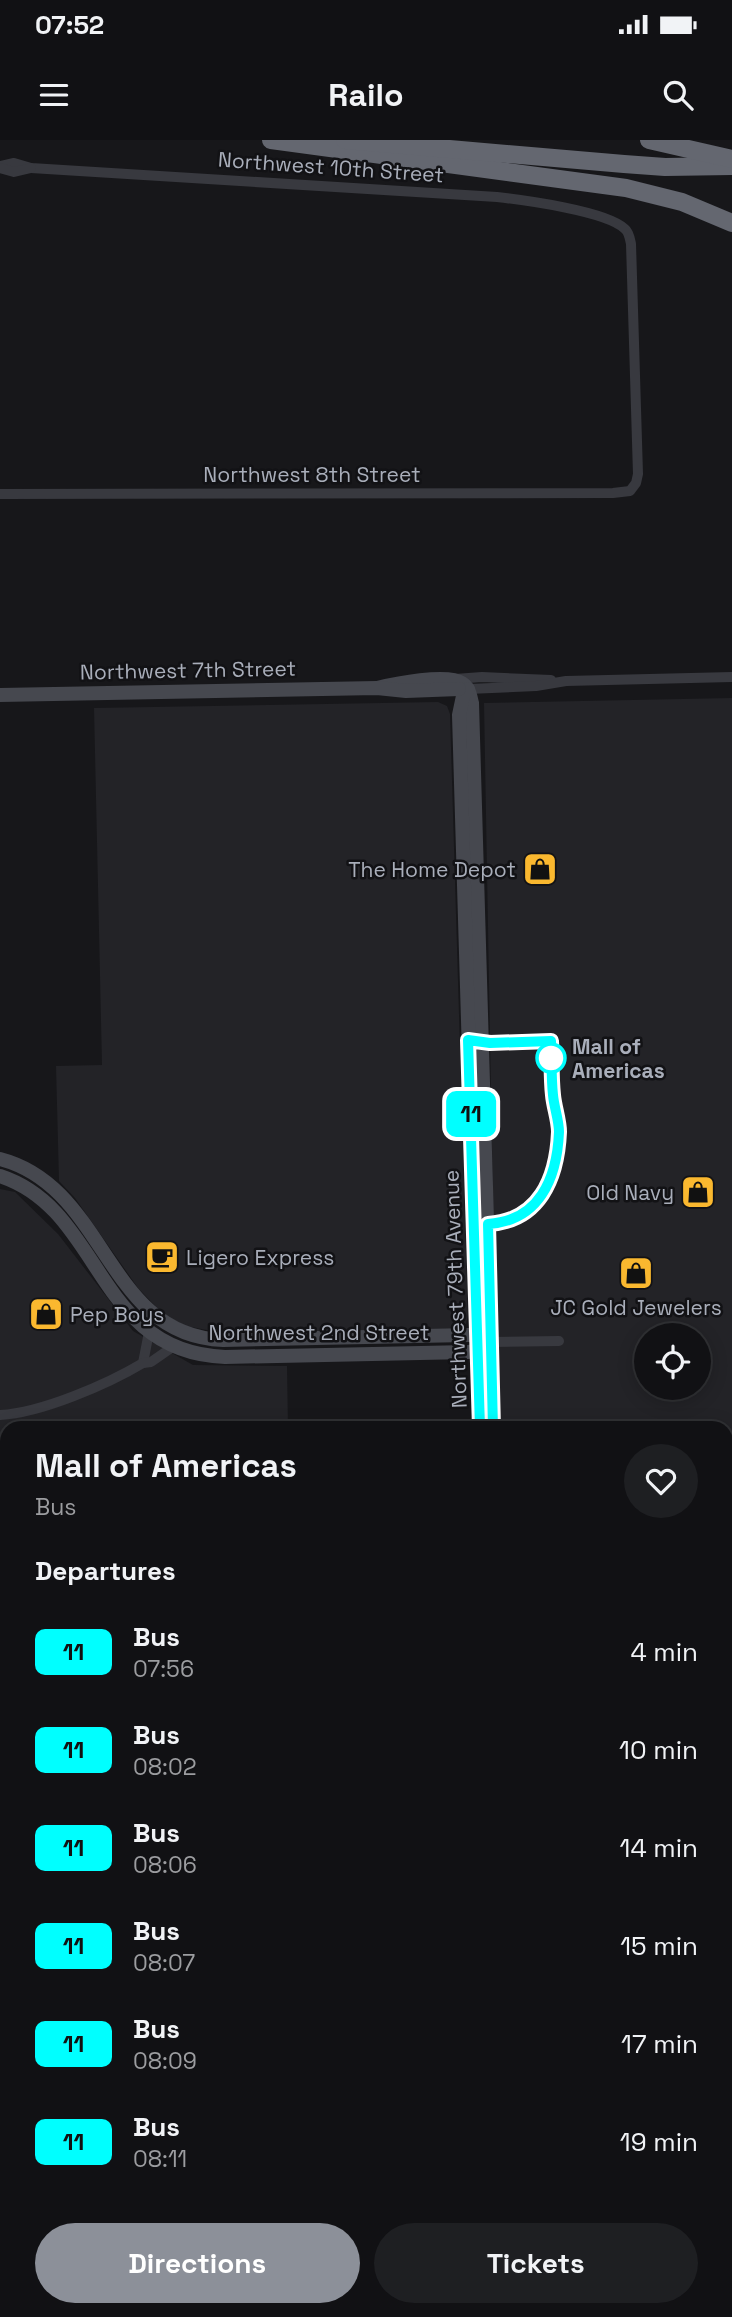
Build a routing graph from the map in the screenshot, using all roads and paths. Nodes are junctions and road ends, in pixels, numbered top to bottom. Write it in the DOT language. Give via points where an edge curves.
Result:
graph roads {
  1 [pos="271,140"];
  2 [pos="345,140"];
  3 [pos="649,140"];
  4 [pos="692,149"];
  5 [pos="732,159"];
  6 [pos="732,166"];
  7 [pos="0,167"];
  8 [pos="732,173"];
  9 [pos="732,223"];
  10 [pos="624,493"];
  11 [pos="0,494"];
  12 [pos="732,677"];
  13 [pos="451,680"];
  14 [pos="566,681"];
  15 [pos="434,685"];
  16 [pos="377,688"];
  17 [pos="468,689"];
  18 [pos="0,695"];
  19 [pos="459,715"];
  20 [pos="475,1041"];
  21 [pos="0,1159"];
  22 [pos="0,1176"];
  23 [pos="149,1332"];
  24 [pos="477,1335"];
  25 [pos="559,1341"];
  26 [pos="491,1342"];
  27 [pos="174,1346"];
  28 [pos="478,1351"];
  29 [pos="143,1363"];
  30 [pos="0,1415"];
  31 [pos="480,1421"];
  32 [pos="494,1421"];
  1 -- 9 [label="highway" via="626,188 682,202"];
  2 -- 6 [label="highway" via="665,167"];
  3 -- 4 [label="highway"];
  4 -- 5 [label="highway"];
  4 -- 8 [label="highway"];
  7 -- 10 [label="street, Northwest 10th Street" via="14,163 31,168 497,197 555,205 625,228 631,244 638,474 634,486"];
  10 -- 11 [label="street, Northwest 8th Street"];
  12 -- 14 [label="street, Northwest 7th Street"];
  13 -- 14 [label="street, Northwest 7th Street" via="528,677"];
  13 -- 15 [label="street, Northwest 7th Street"];
  13 -- 17 [label="street"];
  14 -- 17 [label="street, Northwest 7th Street"];
  15 -- 16 [label="street, Northwest 7th Street" via="406,681"];
  15 -- 16 [label="street, Northwest 7th Street" via="418,690"];
  15 -- 17 [label="street, Northwest 7th Street"];
  15 -- 19 [label="street"];
  16 -- 18 [label="street, Northwest 7th Street"];
  17 -- 19 [label="street, Northwest 79th Avenue"];
  17 -- 20 [label="street, Northwest 79th Avenue" via="472,709"];
  19 -- 20 [label="street, Northwest 79th Avenue"];
  20 -- 24 [label="street, Northwest 79th Avenue"];
  20 -- 26 [label="street, Northwest 79th Avenue"];
  21 -- 24 [label="street, Northwest 2nd Street" via="31,1171 59,1192 142,1304 180,1332 223,1340"];
  22 -- 23 [label="street, Northwest 2nd Street" via="27,1188 52,1208 127,1312"];
  23 -- 27 [label="street, Northwest 2nd Street"];
  23 -- 29 [label="street"];
  24 -- 26 [label="street, Northwest 2nd Street"];
  24 -- 28 [label="street, Northwest 79th Avenue"];
  25 -- 26 [label="street, Northwest 2nd Street"];
  26 -- 28 [label="street"];
  26 -- 32 [label="street, Northwest 79th Avenue"];
  27 -- 28 [label="street, Northwest 2nd Street" via="225,1357"];
  27 -- 29 [label="street"];
  28 -- 31 [label="street, Northwest 79th Avenue"];
  29 -- 30 [label="street" via="50,1405"];
}
